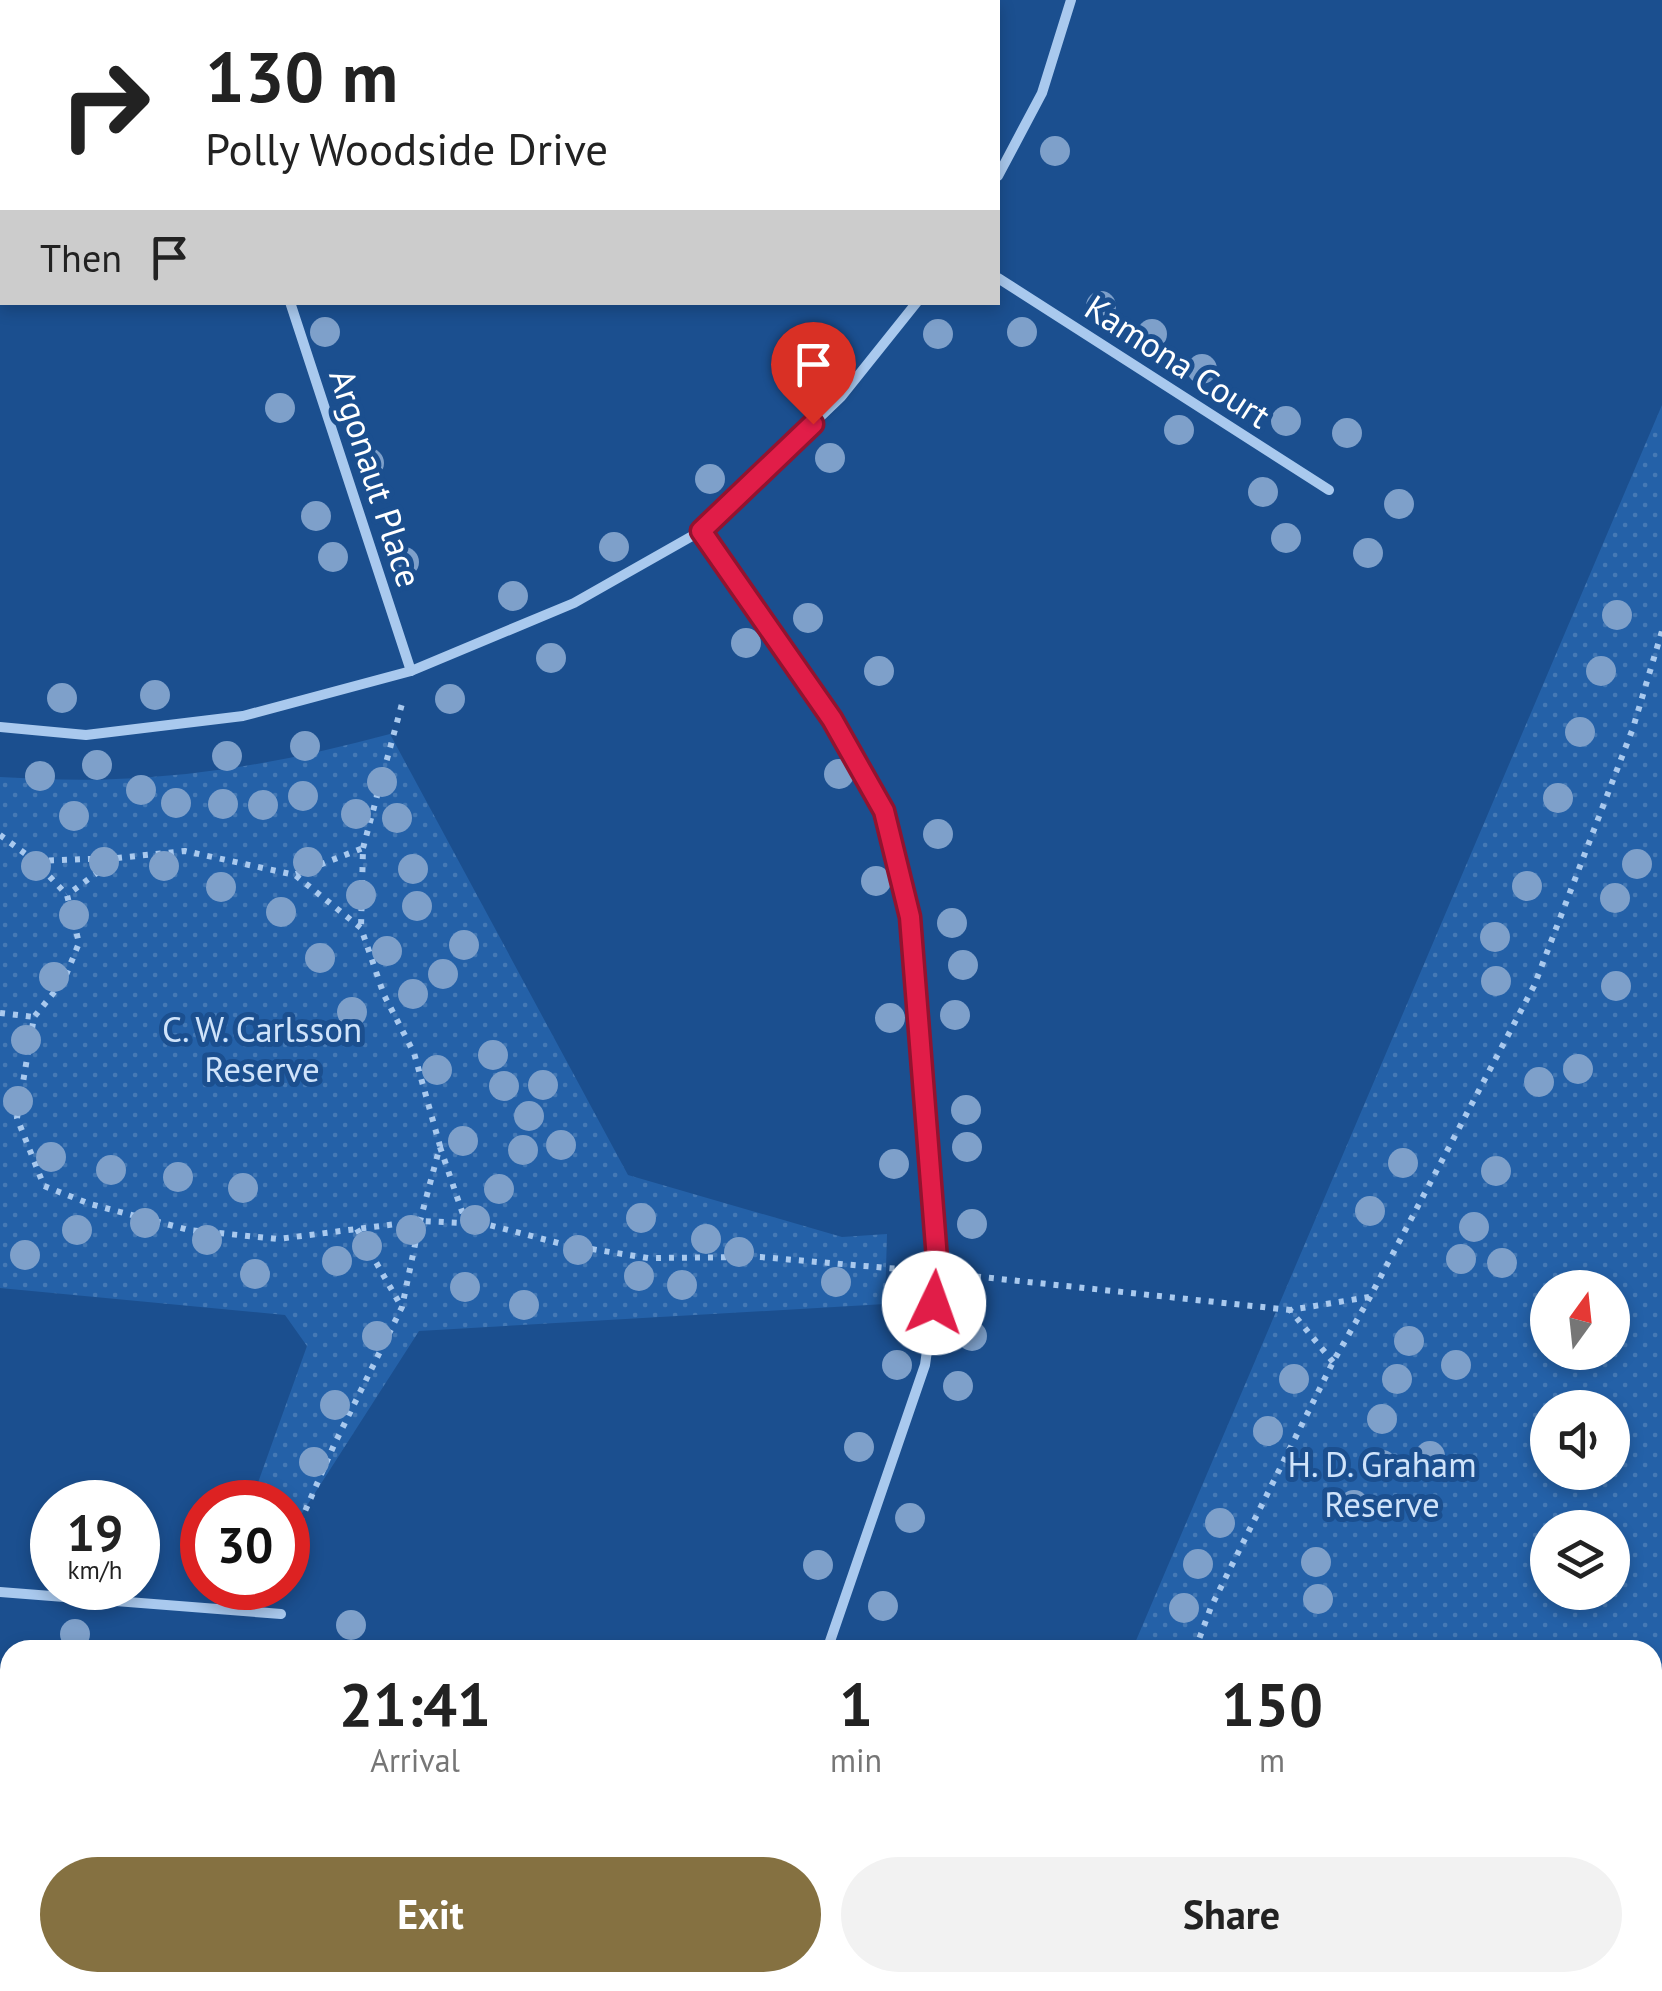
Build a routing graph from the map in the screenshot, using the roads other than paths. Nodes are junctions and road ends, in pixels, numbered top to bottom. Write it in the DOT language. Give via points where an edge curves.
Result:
graph roads {
  1 [pos="1072,0"];
  2 [pos="1000,172"];
  3 [pos="1000,279"];
  4 [pos="291,305"];
  5 [pos="915,305"];
  6 [pos="1329,490"];
  7 [pos="701,531"];
  8 [pos="411,671"];
  9 [pos="0,727"];
  10 [pos="0,1592"];
  11 [pos="281,1614"];
  12 [pos="830,1640"];
  1 -- 2 [label="street" via="1042,93"];
  3 -- 6 [label="street, Kamona Court"];
  4 -- 8 [label="street, Argonaut Place"];
  5 -- 7 [label="street" via="841,397"];
  7 -- 8 [label="street" via="574,603"];
  7 -- 12 [label="street" via="832,719 884,811 910,917 938,1272 925,1366"];
  8 -- 9 [label="street" via="243,716 86,735"];
  10 -- 11 [label="street"];
}
